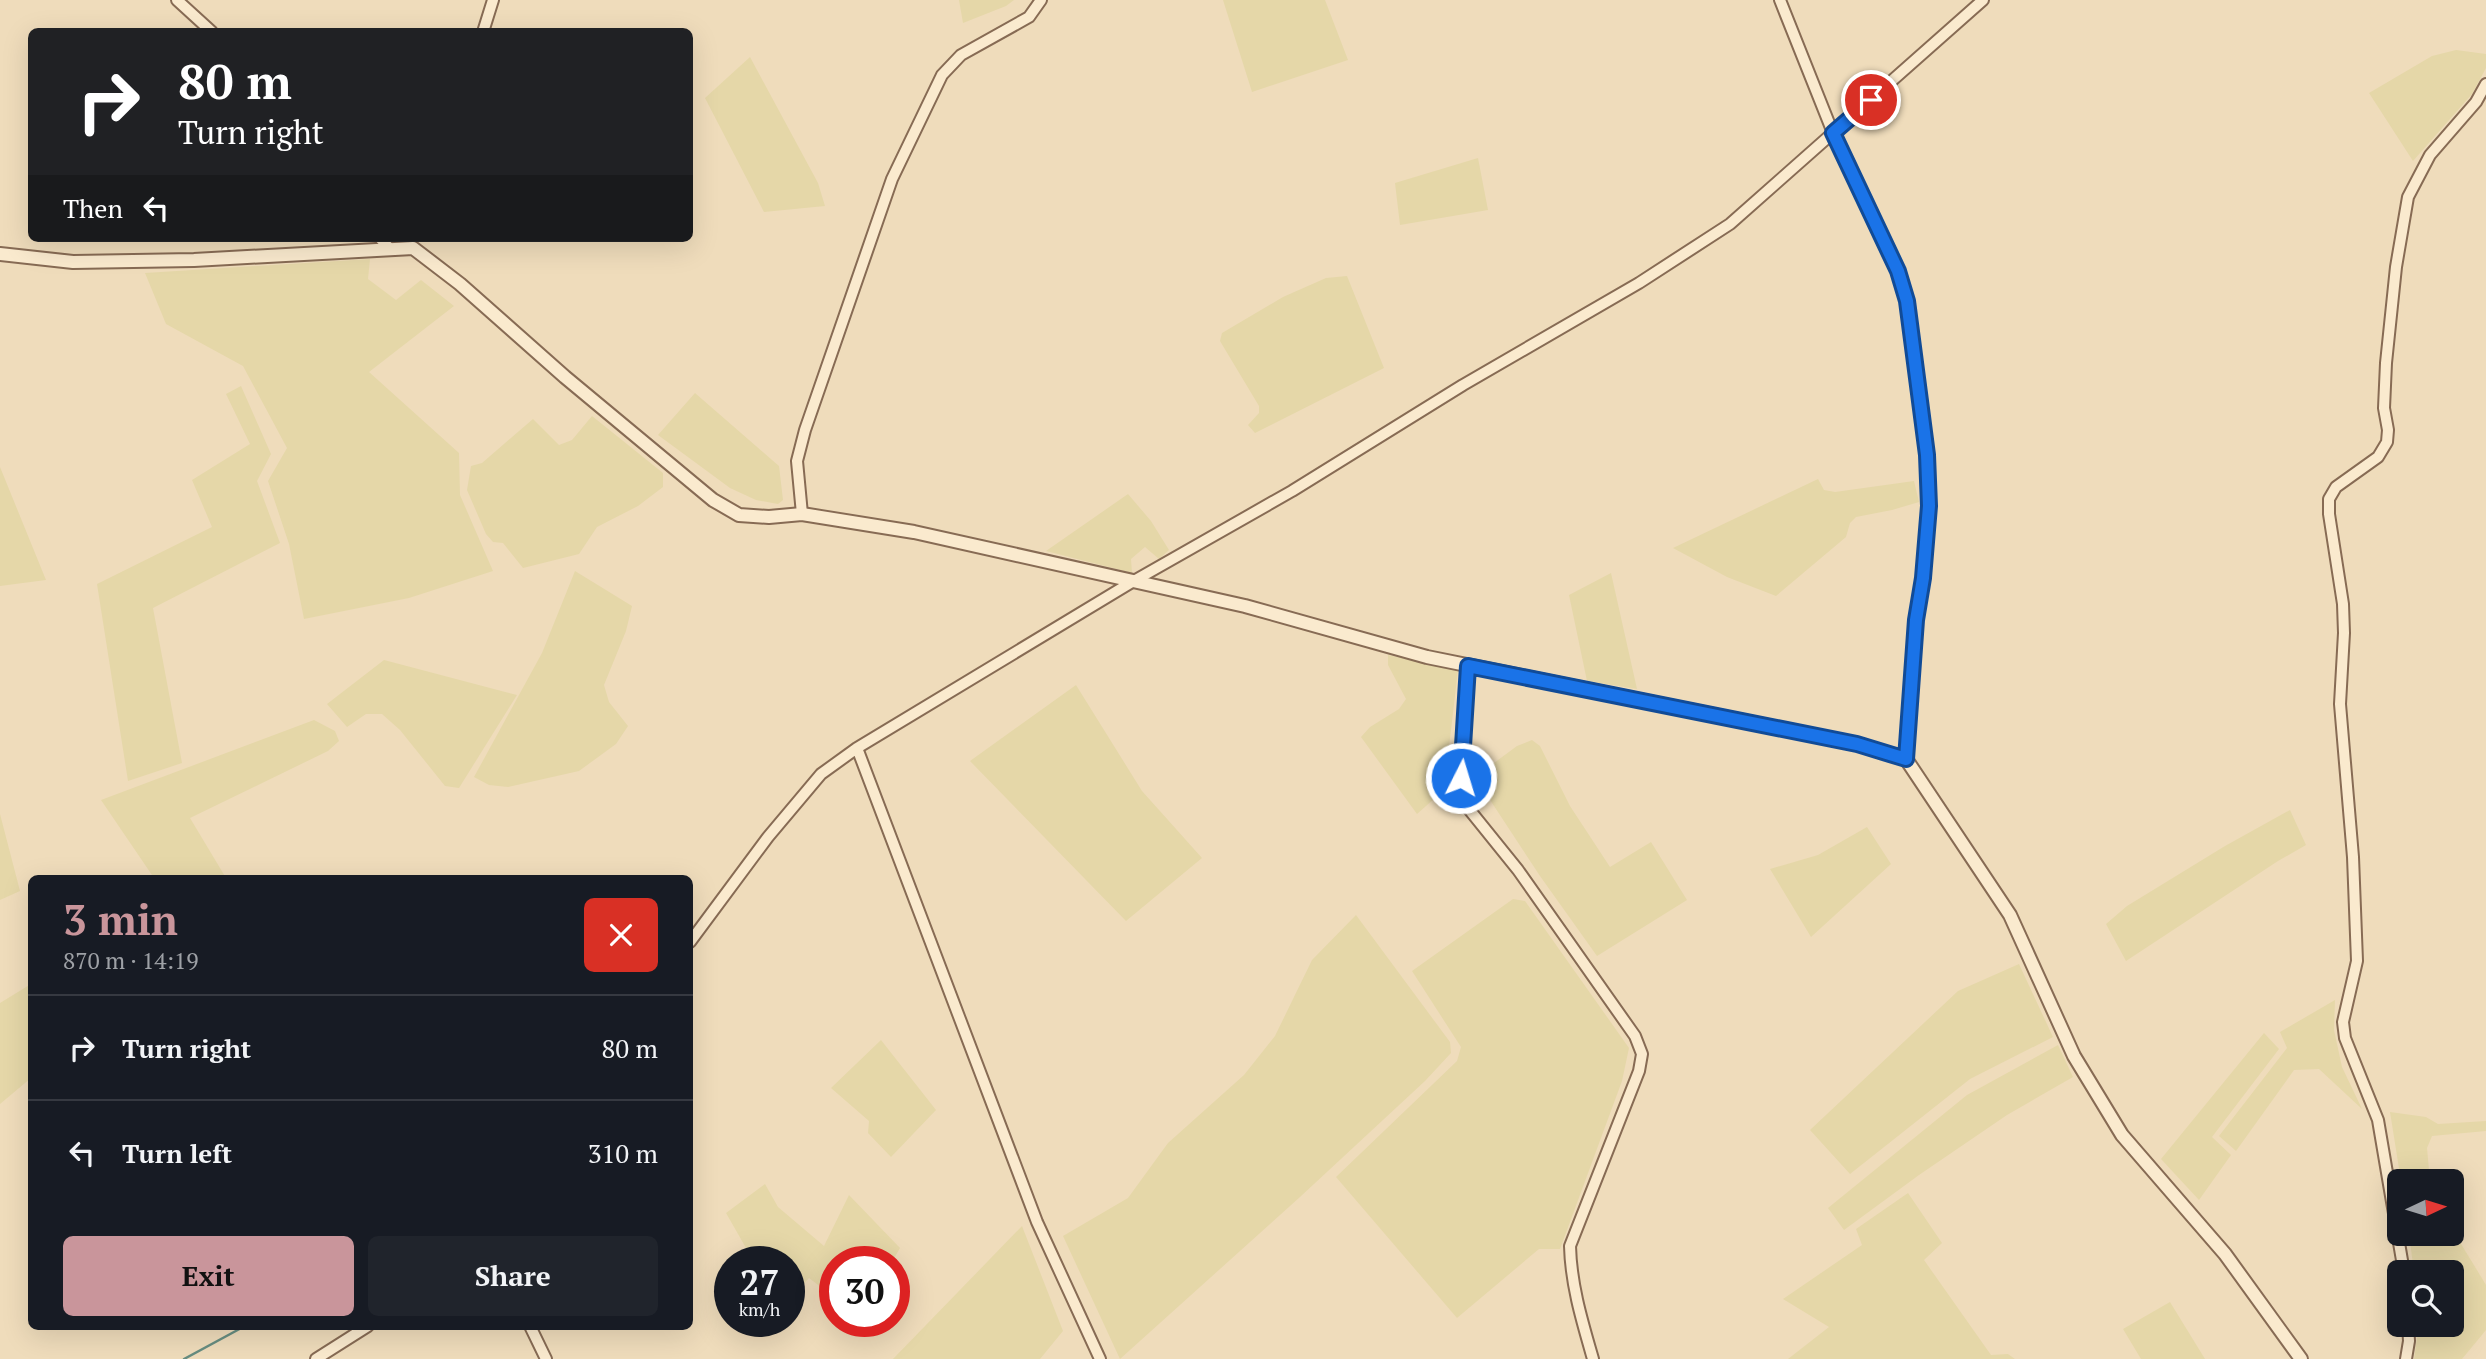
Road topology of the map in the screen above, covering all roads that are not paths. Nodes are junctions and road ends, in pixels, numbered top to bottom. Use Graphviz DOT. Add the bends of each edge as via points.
graph roads {
  1 [pos="177,0"];
  2 [pos="493,0"];
  3 [pos="1041,0"];
  4 [pos="1780,0"];
  5 [pos="1983,0"];
  6 [pos="208,28"];
  7 [pos="484,28"];
  8 [pos="2486,84"];
  9 [pos="1833,133"];
  10 [pos="384,242"];
  11 [pos="414,243"];
  12 [pos="391,250"];
  13 [pos="0,254"];
  14 [pos="802,514"];
  15 [pos="1132,583"];
  16 [pos="1468,666"];
  17 [pos="857,748"];
  18 [pos="1906,759"];
  19 [pos="693,938"];
  20 [pos="2402,1260"];
  21 [pos="362,1330"];
  22 [pos="532,1330"];
  23 [pos="2409,1337"];
  24 [pos="316,1359"];
  25 [pos="546,1359"];
  26 [pos="1100,1359"];
  27 [pos="1593,1359"];
  28 [pos="2301,1359"];
  29 [pos="2406,1359"];
  1 -- 6 [label="street"];
  2 -- 7 [label="street"];
  3 -- 14 [label="street" via="1029,17 961,55 942,75 892,180 805,430 797,461"];
  4 -- 9 [label="street"];
  5 -- 9 [label="street"];
  8 -- 20 [label="street" via="2430,155 2408,197 2386,363 2387,442 2378,457 2336,486 2329,499 2343,604 2340,704 2357,961 2343,1022 2378,1120"];
  9 -- 15 [label="street" via="1730,224 1639,283"];
  9 -- 18 [label="street" via="1898,271 1907,301 1927,455 1929,506"];
  10 -- 12 [label="street"];
  11 -- 12 [label="street"];
  11 -- 14 [label="street" via="713,500 739,515"];
  12 -- 13 [label="street" via="74,262"];
  14 -- 15 [label="street" via="914,532"];
  15 -- 16 [label="street" via="1245,606"];
  15 -- 17 [label="street"];
  16 -- 18 [label="street" via="1857,744"];
  16 -- 27 [label="street" via="1461,778 1468,808 1518,870 1635,1036 1642,1054 1570,1246 1571,1271"];
  17 -- 19 [label="street" via="821,774"];
  17 -- 26 [label="street" via="1037,1222"];
  18 -- 28 [label="street" via="2010,915 2074,1056 2122,1135 2225,1254"];
  21 -- 24 [label="street"];
  22 -- 25 [label="street"];
  23 -- 29 [label="street"];
}
